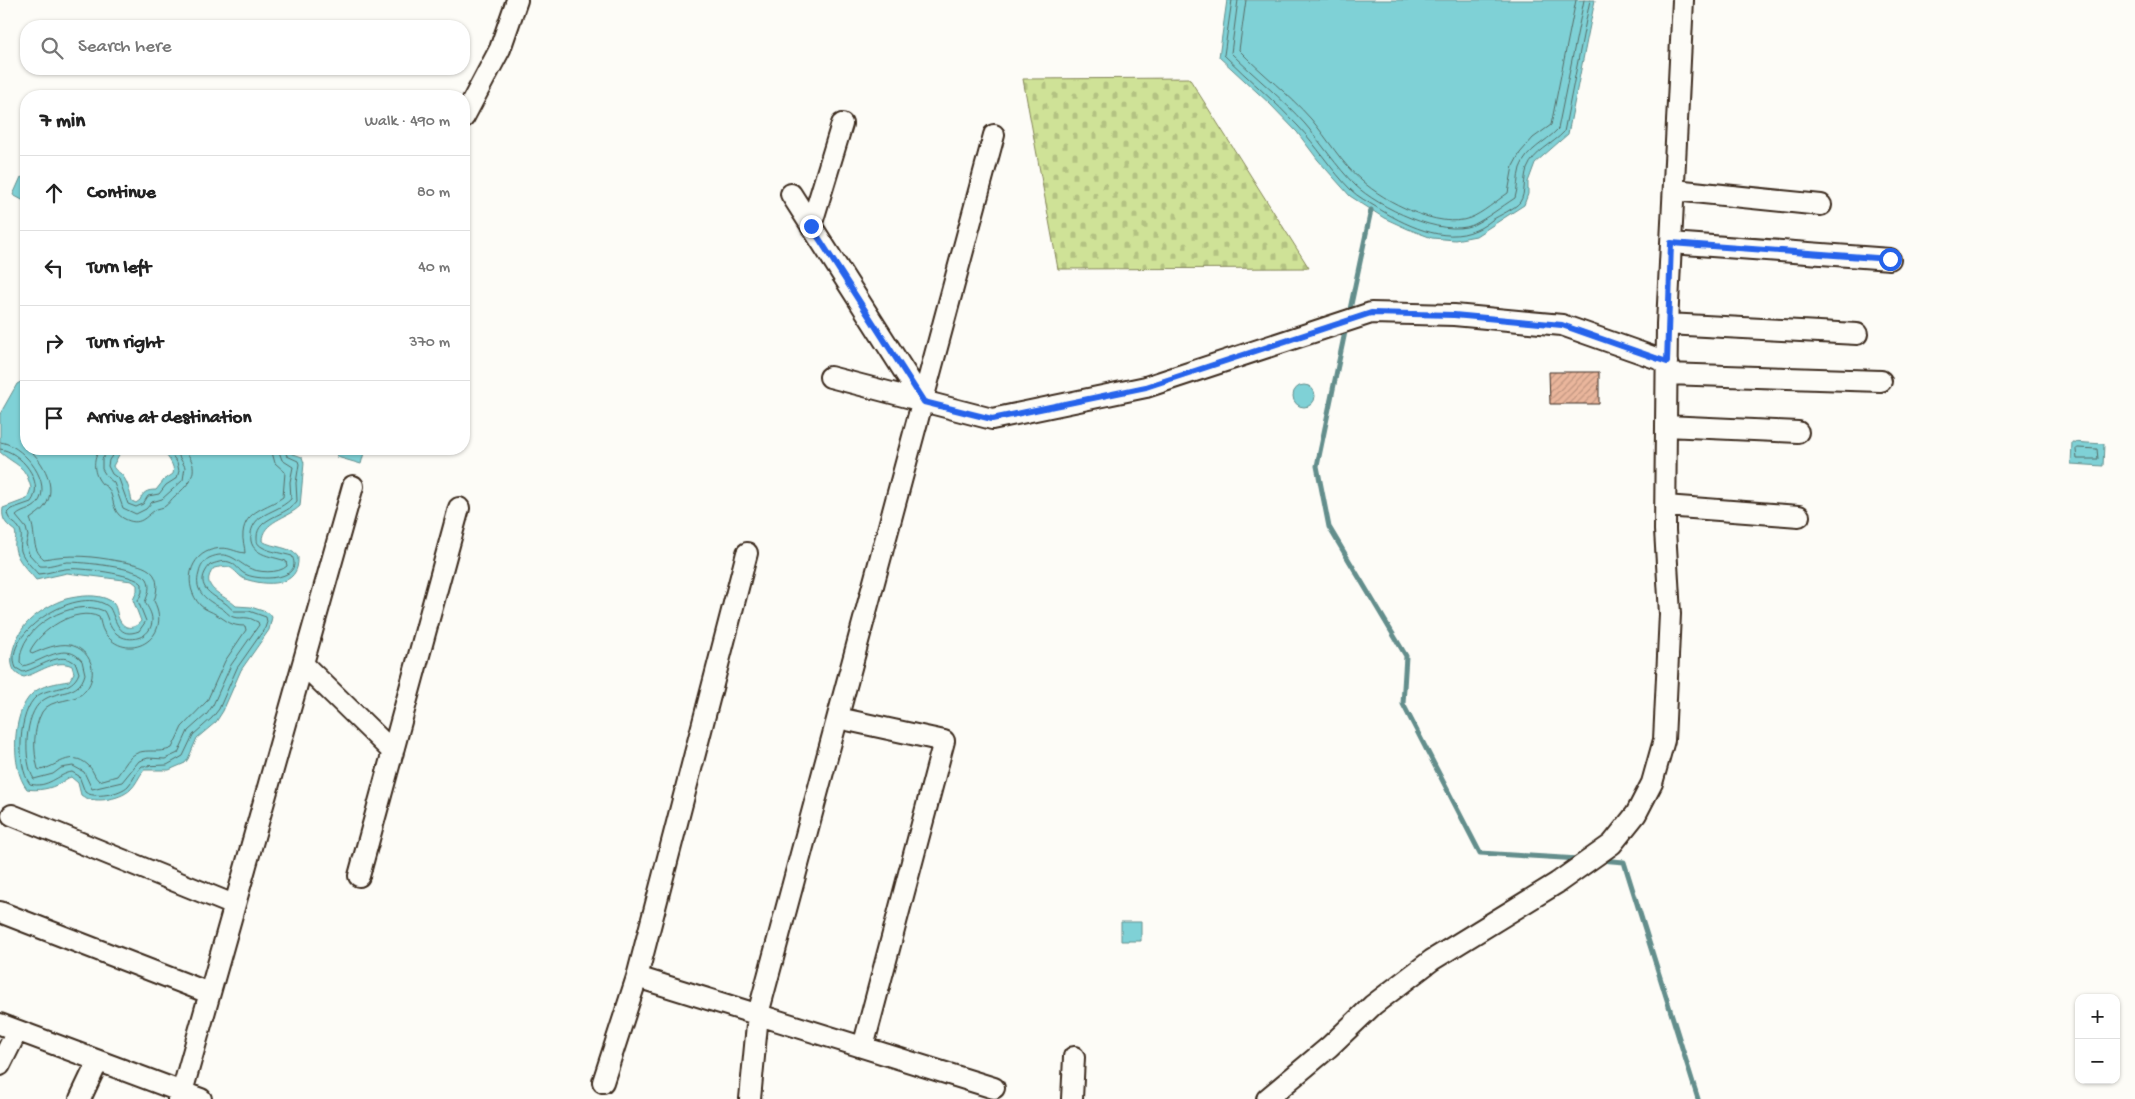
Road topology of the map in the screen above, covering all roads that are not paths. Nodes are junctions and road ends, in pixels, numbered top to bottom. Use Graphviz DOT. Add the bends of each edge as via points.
graph roads {
  1 [pos="516,0"];
  2 [pos="1683,0"];
  3 [pos="470,106"];
  4 [pos="842,124"];
  5 [pos="994,135"];
  6 [pos="1674,190"];
  7 [pos="791,194"];
  8 [pos="1821,206"];
  9 [pos="811,226"];
  10 [pos="1671,243"];
  11 [pos="1890,259"];
  12 [pos="1667,324"];
  13 [pos="1857,334"];
  14 [pos="1667,368"];
  15 [pos="830,377"];
  16 [pos="1882,381"];
  17 [pos="924,402"];
  18 [pos="1666,426"];
  19 [pos="1798,432"];
  20 [pos="353,486"];
  21 [pos="1665,506"];
  22 [pos="459,508"];
  23 [pos="1798,516"];
  24 [pos="747,553"];
  25 [pos="302,664"];
  26 [pos="838,718"];
  27 [pos="393,752"];
  28 [pos="12,815"];
  29 [pos="359,876"];
  30 [pos="234,905"];
  31 [pos="0,912"];
  32 [pos="637,977"];
  33 [pos="210,993"];
  34 [pos="758,1014"];
  35 [pos="9,1027"];
  36 [pos="864,1047"];
  37 [pos="1074,1058"];
  38 [pos="98,1061"];
  39 [pos="0,1064"];
  40 [pos="603,1082"];
  41 [pos="994,1088"];
  42 [pos="180,1095"];
  43 [pos="80,1099"];
  44 [pos="201,1099"];
  45 [pos="750,1099"];
  46 [pos="1072,1099"];
  47 [pos="1267,1099"];
  1 -- 3 [label="street" via="500,49"];
  2 -- 6 [label="street"];
  4 -- 9 [label="street"];
  5 -- 17 [label="street"];
  6 -- 8 [label="street"];
  6 -- 10 [label="street"];
  7 -- 9 [label="street"];
  9 -- 17 [label="street"];
  10 -- 11 [label="street"];
  10 -- 12 [label="street"];
  12 -- 13 [label="street"];
  12 -- 14 [label="street"];
  14 -- 16 [label="street"];
  14 -- 17 [label="street" via="1562,325 1454,315 1371,313 1146,387 992,419"];
  14 -- 18 [label="street"];
  15 -- 17 [label="street"];
  17 -- 26 [label="street"];
  18 -- 19 [label="street"];
  18 -- 21 [label="street"];
  20 -- 25 [label="street"];
  21 -- 23 [label="street"];
  21 -- 47 [label="street" via="1670,614 1664,740 1652,783 1636,814 1612,844 1557,883 1432,960 1373,1005"];
  22 -- 27 [label="street"];
  24 -- 32 [label="street"];
  25 -- 27 [label="street"];
  25 -- 30 [label="street"];
  26 -- 34 [label="street"];
  26 -- 36 [label="street" via="944,741"];
  27 -- 29 [label="street"];
  28 -- 30 [label="street"];
  30 -- 33 [label="street"];
  31 -- 33 [label="street"];
  32 -- 34 [label="street"];
  32 -- 40 [label="street"];
  33 -- 42 [label="street"];
  34 -- 36 [label="street"];
  34 -- 45 [label="street"];
  35 -- 38 [label="street"];
  35 -- 39 [label="street"];
  36 -- 41 [label="street"];
  37 -- 46 [label="street"];
  38 -- 42 [label="street"];
  38 -- 43 [label="street"];
  42 -- 44 [label="street"];
}
